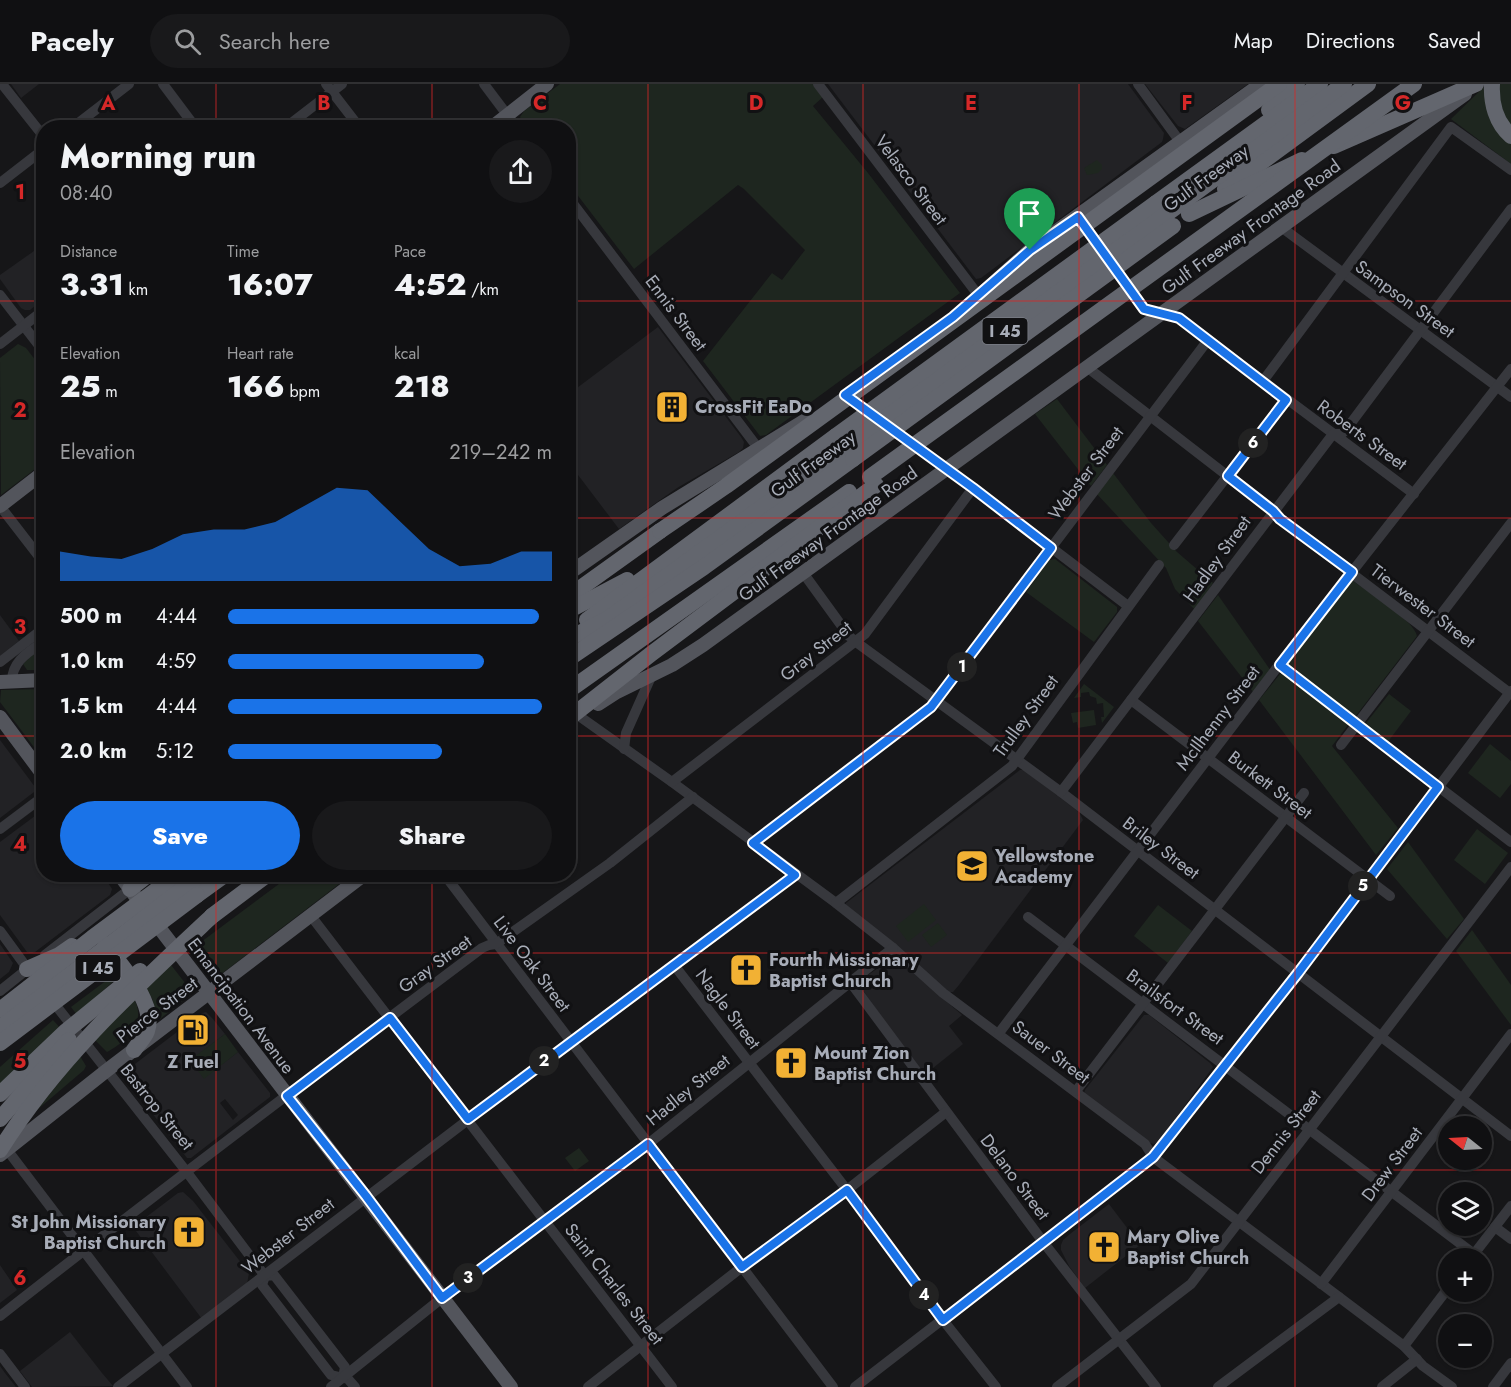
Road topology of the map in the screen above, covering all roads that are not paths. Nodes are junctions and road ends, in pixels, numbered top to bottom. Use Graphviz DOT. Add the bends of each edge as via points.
graph roads {
  1 [pos="2,84"];
  2 [pos="129,84"];
  3 [pos="163,84"];
  4 [pos="342,84"];
  5 [pos="484,84"];
  6 [pos="548,84"];
  7 [pos="818,84"];
  8 [pos="1138,84"];
  9 [pos="1262,84"];
  10 [pos="1279,84"];
  11 [pos="1297,84"];
  12 [pos="1320,84"];
  13 [pos="1344,84"];
  14 [pos="1368,84"];
  15 [pos="1414,84"];
  16 [pos="1477,84"];
  17 [pos="1492,84"];
  18 [pos="329,88"];
  19 [pos="508,115"];
  20 [pos="82,120"];
  21 [pos="190,120"];
  22 [pos="294,120"];
  23 [pos="354,120"];
  24 [pos="501,120"];
  25 [pos="511,120"];
  26 [pos="36,127"];
  27 [pos="1511,136"];
  28 [pos="1181,143"];
  29 [pos="36,155"];
  30 [pos="1208,165"];
  31 [pos="1511,170"];
  32 [pos="0,183"];
  33 [pos="576,209"];
  34 [pos="1511,209"];
  35 [pos="1189,214"];
  36 [pos="1165,215"];
  37 [pos="1078,217"];
  38 [pos="1281,227"];
  39 [pos="1343,274"];
  40 [pos="0,295"];
  41 [pos="979,296"];
  42 [pos="1163,314"];
  43 [pos="36,316"];
  44 [pos="23,326"];
  45 [pos="1421,331"];
  46 [pos="1208,340"];
  47 [pos="36,342"];
  48 [pos="0,344"];
  49 [pos="1088,368"];
  50 [pos="1511,369"];
  51 [pos="1263,381"];
  52 [pos="1497,386"];
  53 [pos="845,395"];
  54 [pos="1511,397"];
  55 [pos="1286,400"];
  56 [pos="1149,417"];
  57 [pos="1333,434"];
  58 [pos="758,448"];
  59 [pos="844,448"];
  60 [pos="948,470"];
  61 [pos="1228,476"];
  62 [pos="36,478"];
  63 [pos="873,481"];
  64 [pos="973,488"];
  65 [pos="1414,494"];
  66 [pos="0,506"];
  67 [pos="1273,511"];
  68 [pos="1511,523"];
  69 [pos="1174,545"];
  70 [pos="1051,548"];
  71 [pos="36,553"];
  72 [pos="668,559"];
  73 [pos="1159,565"];
  74 [pos="576,568"];
  75 [pos="1352,572"];
  76 [pos="804,574"];
  77 [pos="576,591"];
  78 [pos="1128,606"];
  79 [pos="576,607"];
  80 [pos="576,627"];
  81 [pos="1428,631"];
  82 [pos="36,634"];
  83 [pos="576,635"];
  84 [pos="856,642"];
  85 [pos="36,647"];
  86 [pos="576,654"];
  87 [pos="0,662"];
  88 [pos="1280,665"];
  89 [pos="651,677"];
  90 [pos="36,680"];
  91 [pos="6,681"];
  92 [pos="576,685"];
  93 [pos="1511,693"];
  94 [pos="1131,700"];
  95 [pos="936,701"];
  96 [pos="576,716"];
  97 [pos="0,717"];
  98 [pos="576,717"];
  99 [pos="576,721"];
  100 [pos="1356,725"];
  101 [pos="1341,745"];
  102 [pos="624,749"];
  103 [pos="1015,759"];
  104 [pos="1209,759"];
  105 [pos="36,765"];
  106 [pos="672,782"];
  107 [pos="1438,787"];
  108 [pos="1061,792"];
  109 [pos="1304,793"];
  110 [pos="693,797"];
  111 [pos="36,802"];
  112 [pos="1286,817"];
  113 [pos="0,829"];
  114 [pos="1511,842"];
  115 [pos="753,843"];
  116 [pos="1137,851"];
  117 [pos="1511,867"];
  118 [pos="795,875"];
  119 [pos="1368,880"];
  120 [pos="125,882"];
  121 [pos="143,882"];
  122 [pos="154,882"];
  123 [pos="167,882"];
  124 [pos="192,882"];
  125 [pos="215,882"];
  126 [pos="257,882"];
  127 [pos="354,882"];
  128 [pos="450,882"];
  129 [pos="133,894"];
  130 [pos="1390,896"];
  131 [pos="836,903"];
  132 [pos="1215,910"];
  133 [pos="311,915"];
  134 [pos="212,916"];
  135 [pos="1028,917"];
  136 [pos="103,923"];
  137 [pos="0,931"];
  138 [pos="496,944"];
  139 [pos="1066,947"];
  140 [pos="893,948"];
  141 [pos="674,964"];
  142 [pos="143,968"];
  143 [pos="27,969"];
  144 [pos="1298,973"];
  145 [pos="851,983"];
  146 [pos="0,991"];
  147 [pos="209,994"];
  148 [pos="1143,1005"];
  149 [pos="0,1010"];
  150 [pos="390,1018"];
  151 [pos="0,1028"];
  152 [pos="999,1033"];
  153 [pos="1511,1034"];
  154 [pos="1381,1036"];
  155 [pos="570,1042"];
  156 [pos="0,1043"];
  157 [pos="134,1050"];
  158 [pos="748,1063"];
  159 [pos="1226,1065"];
  160 [pos="106,1071"];
  161 [pos="1076,1091"];
  162 [pos="0,1094"];
  163 [pos="287,1096"];
  164 [pos="1462,1098"];
  165 [pos="946,1112"];
  166 [pos="0,1119"];
  167 [pos="468,1119"];
  168 [pos="1310,1130"];
  169 [pos="1511,1136"];
  170 [pos="648,1144"];
  171 [pos="2,1149"];
  172 [pos="1153,1157"];
  173 [pos="186,1171"];
  174 [pos="847,1190"];
  175 [pos="1391,1192"];
  176 [pos="366,1196"];
  177 [pos="1511,1206"];
  178 [pos="544,1221"];
  179 [pos="1238,1222"];
  180 [pos="1495,1227"];
  181 [pos="1511,1239"];
  182 [pos="1044,1243"];
  183 [pos="1463,1248"];
  184 [pos="1479,1248"];
  185 [pos="84,1250"];
  186 [pos="742,1267"];
  187 [pos="265,1276"];
  188 [pos="1320,1284"];
  189 [pos="442,1298"];
  190 [pos="1339,1298"];
  191 [pos="1438,1301"];
  192 [pos="0,1316"];
  193 [pos="943,1320"];
  194 [pos="1120,1340"];
  195 [pos="641,1346"];
  196 [pos="1404,1346"];
  197 [pos="162,1353"];
  198 [pos="0,1354"];
  199 [pos="1417,1359"];
  200 [pos="1511,1363"];
  201 [pos="343,1378"];
  202 [pos="25,1387"];
  203 [pos="118,1387"];
  204 [pos="187,1387"];
  205 [pos="331,1387"];
  206 [pos="355,1387"];
  207 [pos="511,1387"];
  208 [pos="588,1387"];
  209 [pos="672,1387"];
  210 [pos="833,1387"];
  211 [pos="855,1387"];
  212 [pos="996,1387"];
  213 [pos="1057,1387"];
  214 [pos="1156,1387"];
  215 [pos="1218,1387"];
  216 [pos="1382,1387"];
  217 [pos="1452,1387"];
  218 [pos="1493,1387"];
  1 -- 26 [label="street"];
  2 -- 20 [label="street"];
  3 -- 21 [label="street"];
  4 -- 18 [label="street"];
  5 -- 19 [label="street"];
  6 -- 19 [label="main road"];
  7 -- 41 [label="street, Velasco Street"];
  8 -- 28 [label="street"];
  9 -- 28 [label="main road"];
  10 -- 77 [label="highway, bridge"];
  11 -- 30 [label="highway"];
  12 -- 30 [label="highway, Gulf Freeway / I 45"];
  13 -- 36 [label="highway, Gulf Freeway / I 45"];
  14 -- 35 [label="highway, Gulf Freeway / I 45"];
  15 -- 63 [label="highway, bridge" via="1083,323"];
  16 -- 35 [label="highway"];
  16 -- 38 [label="main road, Gulf Freeway Frontage Road"];
  17 -- 27 [label="highway" via="1498,119"];
  18 -- 22 [label="street"];
  18 -- 23 [label="street"];
  19 -- 24 [label="main road"];
  19 -- 25 [label="street"];
  28 -- 37 [label="main road"];
  29 -- 32 [label="street"];
  30 -- 36 [label="highway, Gulf Freeway / I 45"];
  31 -- 39 [label="street" via="1451,127"];
  33 -- 58 [label="street, Ennis Street"];
  34 -- 45 [label="street, Hadley Street"];
  35 -- 36 [label="highway, Gulf Freeway / I 45"];
  36 -- 59 [label="highway, Gulf Freeway / I 45, bridge"];
  36 -- 59 [label="highway, Gulf Freeway / I 45, bridge"];
  37 -- 41 [label="main road" via="1030,250"];
  37 -- 42 [label="street, Roberts Street" via="1144,309"];
  38 -- 39 [label="street, Sampson Street"];
  38 -- 42 [label="main road, Gulf Freeway Frontage Road"];
  39 -- 45 [label="street, Sampson Street"];
  39 -- 51 [label="street"];
  40 -- 44 [label="street"];
  41 -- 53 [label="main road"];
  42 -- 46 [label="street, Roberts Street" via="1179,318"];
  42 -- 49 [label="main road, Gulf Freeway Frontage Road"];
  43 -- 44 [label="street"];
  44 -- 47 [label="street"];
  44 -- 48 [label="street"];
  45 -- 52 [label="street, Sampson Street"];
  45 -- 57 [label="street, Hadley Street" via="1346,431"];
  46 -- 51 [label="street, Roberts Street"];
  46 -- 56 [label="street, Webster Street"];
  49 -- 56 [label="street, Tierwester Street"];
  49 -- 60 [label="main road, Gulf Freeway Frontage Road"];
  50 -- 52 [label="street, McIlhenny Street"];
  51 -- 55 [label="street, Roberts Street"];
  52 -- 54 [label="street, Sampson Street"];
  52 -- 65 [label="street, McIlhenny Street"];
  53 -- 58 [label="main road"];
  53 -- 60 [label="street"];
  55 -- 57 [label="street, Roberts Street"];
  55 -- 61 [label="street"];
  56 -- 61 [label="street, Tierwester Street"];
  56 -- 70 [label="street, Webster Street"];
  57 -- 65 [label="street, Roberts Street"];
  57 -- 67 [label="street, Hadley Street"];
  58 -- 74 [label="main road"];
  59 -- 72 [label="highway, Gulf Freeway / I 45"];
  59 -- 83 [label="highway, Gulf Freeway / I 45" via="609,618"];
  59 -- 86 [label="highway, Gulf Freeway / I 45" via="704,567"];
  60 -- 64 [label="street"];
  60 -- 76 [label="main road, Gulf Freeway Frontage Road"];
  61 -- 67 [label="street, Tierwester Street"];
  61 -- 69 [label="street"];
  62 -- 66 [label="main road"];
  63 -- 92 [label="highway"];
  63 -- 96 [label="highway"];
  64 -- 70 [label="street"];
  64 -- 84 [label="street, Gray Street"];
  65 -- 75 [label="street, McIlhenny Street"];
  66 -- 71 [label="street"];
  67 -- 75 [label="street, Tierwester Street"];
  67 -- 94 [label="street, Hadley Street"];
  68 -- 81 [label="street"];
  70 -- 78 [label="street"];
  70 -- 95 [label="street, Webster Street"];
  72 -- 79 [label="highway"];
  72 -- 80 [label="highway, Gulf Freeway / I 45"];
  73 -- 78 [label="street, Trulley Street"];
  75 -- 81 [label="street, Tierwester Street"];
  75 -- 88 [label="street, McIlhenny Street"];
  76 -- 84 [label="street, Briley Street"];
  76 -- 89 [label="main road, Gulf Freeway Frontage Road"];
  78 -- 103 [label="street, Trulley Street"];
  81 -- 93 [label="street, Tierwester Street"];
  81 -- 100 [label="street"];
  82 -- 87 [label="street"];
  84 -- 95 [label="street, Briley Street"];
  84 -- 106 [label="street, Gray Street"];
  85 -- 91 [label="street" via="18,660"];
  88 -- 100 [label="street"];
  88 -- 104 [label="street, McIlhenny Street"];
  89 -- 98 [label="main road, Gulf Freeway Frontage Road"];
  89 -- 102 [label="street" via="626,733"];
  90 -- 91 [label="main road"];
  93 -- 107 [label="street"];
  94 -- 104 [label="street, Burkett Street"];
  94 -- 108 [label="street, Hadley Street"];
  95 -- 103 [label="street, Briley Street"];
  95 -- 115 [label="street, Webster Street"];
  97 -- 105 [label="main road"];
  99 -- 102 [label="street, Sauer Street"];
  100 -- 101 [label="street"];
  100 -- 107 [label="street"];
  102 -- 106 [label="street, Sauer Street"];
  103 -- 108 [label="street, Briley Street"];
  103 -- 131 [label="street, Trulley Street" via="1006,771"];
  104 -- 112 [label="street, Burkett Street"];
  104 -- 116 [label="street, McIlhenny Street"];
  106 -- 110 [label="street, Sauer Street"];
  107 -- 114 [label="street"];
  107 -- 119 [label="street"];
  108 -- 116 [label="street, Briley Street"];
  109 -- 112 [label="street"];
  110 -- 115 [label="street, Sauer Street"];
  110 -- 138 [label="street, Gray Street" via="610,863"];
  111 -- 113 [label="street"];
  112 -- 119 [label="street, Burkett Street"];
  112 -- 132 [label="street"];
  115 -- 118 [label="street, Sauer Street"];
  116 -- 132 [label="street, Briley Street"];
  116 -- 139 [label="street, McIlhenny Street"];
  117 -- 154 [label="street, Dennis Street"];
  118 -- 131 [label="street, Sauer Street"];
  118 -- 141 [label="street, Webster Street"];
  119 -- 130 [label="street, Burkett Street"];
  119 -- 144 [label="street"];
  120 -- 129 [label="main road, Emancipation Avenue"];
  121 -- 129 [label="highway"];
  122 -- 129 [label="highway"];
  123 -- 149 [label="highway, bridge"];
  124 -- 151 [label="highway, bridge"];
  125 -- 156 [label="highway, I 45, bridge"];
  126 -- 134 [label="highway, I 45"];
  127 -- 133 [label="main road, Pierce Street"];
  128 -- 138 [label="street, Live Oak Street"];
  129 -- 136 [label="highway"];
  129 -- 143 [label="street"];
  129 -- 147 [label="main road, Emancipation Avenue"];
  131 -- 140 [label="street, Sauer Street"];
  132 -- 144 [label="street, Briley Street"];
  132 -- 148 [label="street"];
  133 -- 147 [label="main road, Pierce Street"];
  133 -- 150 [label="street, Saint Charles Street"];
  134 -- 142 [label="highway, I 45, bridge"];
  134 -- 171 [label="highway, bridge" via="67,1058"];
  135 -- 139 [label="street, Brailsfort Street"];
  136 -- 143 [label="highway" via="60,955"];
  136 -- 157 [label="highway" via="100,936 148,1010 147,1032"];
  137 -- 143 [label="street, Bastrop Street"];
  138 -- 150 [label="street, Gray Street" via="483,948"];
  138 -- 155 [label="street, Live Oak Street"];
  139 -- 148 [label="street, Brailsfort Street"];
  139 -- 152 [label="street, McIlhenny Street"];
  140 -- 145 [label="street, Hadley Street"];
  140 -- 152 [label="street, Sauer Street" via="943,993"];
  141 -- 155 [label="street, Webster Street"];
  141 -- 158 [label="street, Nagle Street"];
  142 -- 162 [label="highway, bridge" via="65,1032"];
  142 -- 166 [label="highway, I 45, bridge" via="61,1048"];
  143 -- 146 [label="street"];
  143 -- 160 [label="street, Bastrop Street"];
  144 -- 154 [label="street, Briley Street"];
  144 -- 159 [label="street"];
  145 -- 158 [label="street, Hadley Street"];
  145 -- 165 [label="street, Delano Street"];
  147 -- 157 [label="main road, Pierce Street"];
  147 -- 163 [label="main road, Emancipation Avenue"];
  148 -- 159 [label="street, Brailsfort Street"];
  148 -- 161 [label="street"];
  150 -- 163 [label="street, Gray Street"];
  150 -- 167 [label="street, Saint Charles Street"];
  152 -- 161 [label="street, Sauer Street"];
  153 -- 164 [label="street, Drew Street"];
  154 -- 164 [label="street, Briley Street"];
  154 -- 168 [label="street, Dennis Street"];
  155 -- 167 [label="street, Webster Street"];
  155 -- 170 [label="street, Live Oak Street"];
  157 -- 160 [label="main road, Pierce Street"];
  158 -- 170 [label="street, Hadley Street"];
  158 -- 174 [label="street, Nagle Street"];
  159 -- 168 [label="street, Brailsfort Street"];
  159 -- 172 [label="street"];
  160 -- 171 [label="main road, Pierce Street"];
  160 -- 173 [label="street, Bastrop Street"];
  161 -- 172 [label="street, Sauer Street" via="1145,1144"];
  163 -- 173 [label="street, Gray Street"];
  163 -- 176 [label="main road, Emancipation Avenue"];
  164 -- 169 [label="street, Briley Street"];
  164 -- 175 [label="street, Drew Street"];
  165 -- 174 [label="street"];
  165 -- 182 [label="street, Delano Street"];
  167 -- 176 [label="street, Webster Street"];
  167 -- 178 [label="street, Saint Charles Street"];
  168 -- 175 [label="street, Brailsfort Street"];
  168 -- 179 [label="street, Dennis Street"];
  170 -- 178 [label="street, Hadley Street"];
  170 -- 186 [label="street, Live Oak Street"];
  171 -- 185 [label="street"];
  172 -- 179 [label="street, Sauer Street"];
  172 -- 182 [label="street"];
  173 -- 185 [label="street, Gray Street"];
  173 -- 187 [label="street, Bastrop Street"];
  174 -- 186 [label="street"];
  174 -- 193 [label="street, Nagle Street"];
  175 -- 183 [label="street, Brailsfort Street"];
  175 -- 188 [label="street, Drew Street"];
  176 -- 187 [label="street, Webster Street"];
  176 -- 189 [label="main road, Emancipation Avenue"];
  177 -- 180 [label="street"];
  178 -- 189 [label="street, Hadley Street"];
  178 -- 195 [label="street, Saint Charles Street"];
  179 -- 188 [label="street, Sauer Street"];
  179 -- 194 [label="street, Dennis Street" via="1191,1284"];
  180 -- 181 [label="street"];
  180 -- 184 [label="street"];
  182 -- 193 [label="street"];
  182 -- 194 [label="street, Delano Street"];
  185 -- 192 [label="street, Gray Street"];
  185 -- 197 [label="street"];
  186 -- 195 [label="street"];
  186 -- 210 [label="street, Live Oak Street"];
  187 -- 197 [label="street, Webster Street"];
  187 -- 201 [label="street, Bastrop Street" via="262,1285 331,1375"];
  188 -- 190 [label="street, Sauer Street"];
  189 -- 201 [label="street, Hadley Street"];
  189 -- 207 [label="main road, Emancipation Avenue"];
  190 -- 196 [label="street, Sauer Street"];
  190 -- 215 [label="street"];
  191 -- 196 [label="street"];
  193 -- 211 [label="street"];
  193 -- 212 [label="street, Nagle Street"];
  194 -- 213 [label="street, Dennis Street"];
  194 -- 214 [label="street, Delano Street"];
  195 -- 208 [label="street"];
  195 -- 209 [label="street, Saint Charles Street"];
  196 -- 199 [label="street, Sauer Street"];
  197 -- 203 [label="street, Webster Street"];
  197 -- 204 [label="street"];
  198 -- 202 [label="street"];
  199 -- 216 [label="street"];
  199 -- 217 [label="street, Sauer Street"];
  200 -- 218 [label="street"];
  201 -- 205 [label="street, Hadley Street"];
  201 -- 206 [label="street, Bastrop Street"];
}
